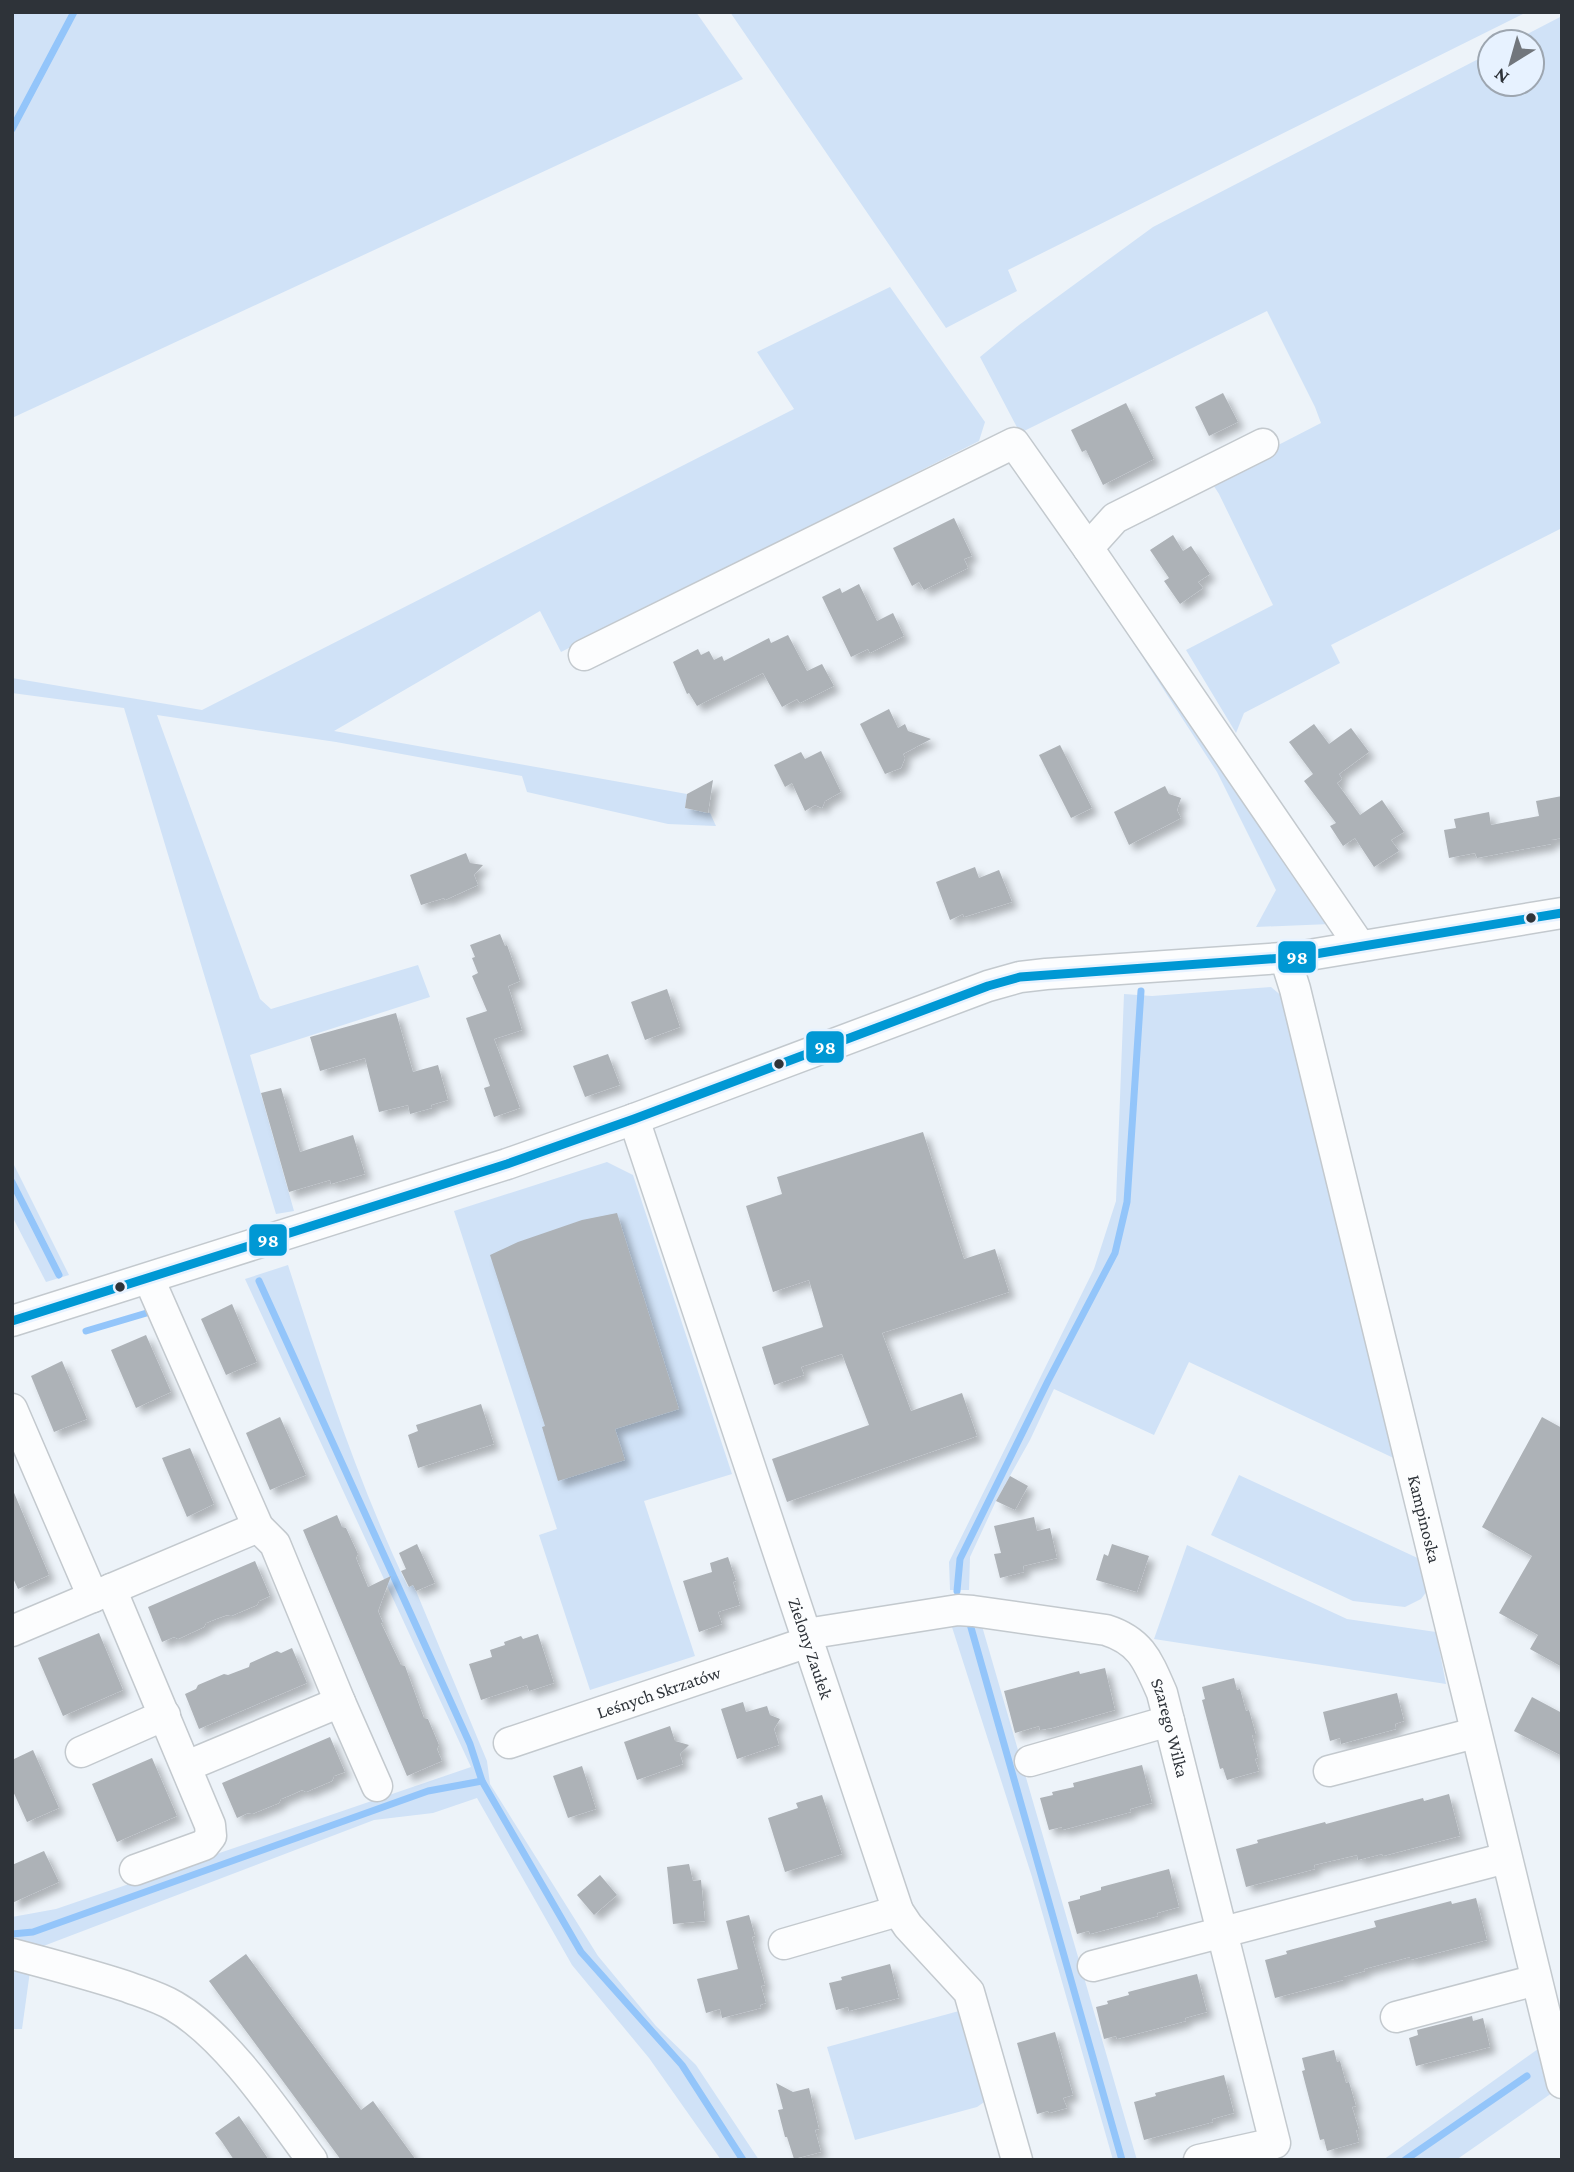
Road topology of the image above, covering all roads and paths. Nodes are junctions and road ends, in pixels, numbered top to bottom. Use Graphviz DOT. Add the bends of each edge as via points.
graph roads {
  1 [pos="1262,444"];
  2 [pos="1088,548"];
  3 [pos="584,655"];
  4 [pos="1562,913"];
  5 [pos="1360,946"];
  6 [pos="1285,957"];
  7 [pos="634,1119"];
  8 [pos="149,1279"];
  9 [pos="12,1321"];
  10 [pos="12,1409"];
  11 [pos="258,1527"];
  12 [pos="102,1593"];
  13 [pos="12,1631"];
  14 [pos="807,1638"];
  15 [pos="340,1702"];
  16 [pos="165,1715"];
  17 [pos="1169,1721"];
  18 [pos="1475,1733"];
  19 [pos="509,1743"];
  20 [pos="81,1752"];
  21 [pos="1030,1761"];
  22 [pos="187,1766"];
  23 [pos="1329,1772"];
  24 [pos="377,1786"];
  25 [pos="1506,1858"];
  26 [pos="135,1870"];
  27 [pos="898,1911"];
  28 [pos="1222,1931"];
  29 [pos="784,1944"];
  30 [pos="12,1954"];
  31 [pos="1093,1966"];
  32 [pos="1536,1980"];
  33 [pos="1396,2017"];
  34 [pos="1562,2083"];
  35 [pos="312,2160"];
  36 [pos="1017,2160"];
  37 [pos="1199,2160"];
  1 -- 2 [label="street" via="1115,519"];
  2 -- 3 [label="street" via="1014,443"];
  2 -- 5 [label="street"];
  4 -- 5 [label="street"];
  5 -- 6 [label="street"];
  6 -- 7 [label="street" via="1020,977"];
  6 -- 18 [label="street, Kampinoska"];
  7 -- 8 [label="street"];
  7 -- 14 [label="street, Zielony Zaułek"];
  8 -- 9 [label="street"];
  8 -- 11 [label="street"];
  10 -- 12 [label="street"];
  11 -- 12 [label="street"];
  11 -- 15 [label="street" via="275,1544"];
  12 -- 13 [label="street"];
  12 -- 16 [label="street"];
  14 -- 17 [label="street, Szarego Wilka" via="958,1610 1106,1630 1119,1634 1148,1659"];
  14 -- 19 [label="street, Leśnych Skrzatów"];
  14 -- 27 [label="street, Zielony Zaułek"];
  15 -- 22 [label="street"];
  15 -- 24 [label="street"];
  16 -- 20 [label="street"];
  16 -- 22 [label="street"];
  17 -- 21 [label="street"];
  17 -- 28 [label="street, Szarego Wilka"];
  18 -- 23 [label="street"];
  18 -- 25 [label="street, Kampinoska"];
  22 -- 26 [label="street" via="211,1836 204,1845"];
  25 -- 28 [label="street"];
  25 -- 32 [label="street, Kampinoska"];
  27 -- 29 [label="street"];
  27 -- 36 [label="street, Zielony Zaułek" via="969,1993"];
  28 -- 31 [label="street"];
  28 -- 37 [label="street, Szarego Wilka" via="1275,2143"];
  30 -- 35 [label="street" via="74,1969 174,2005 204,2026 227,2051"];
  32 -- 33 [label="street"];
  32 -- 34 [label="street, Kampinoska"];
}
